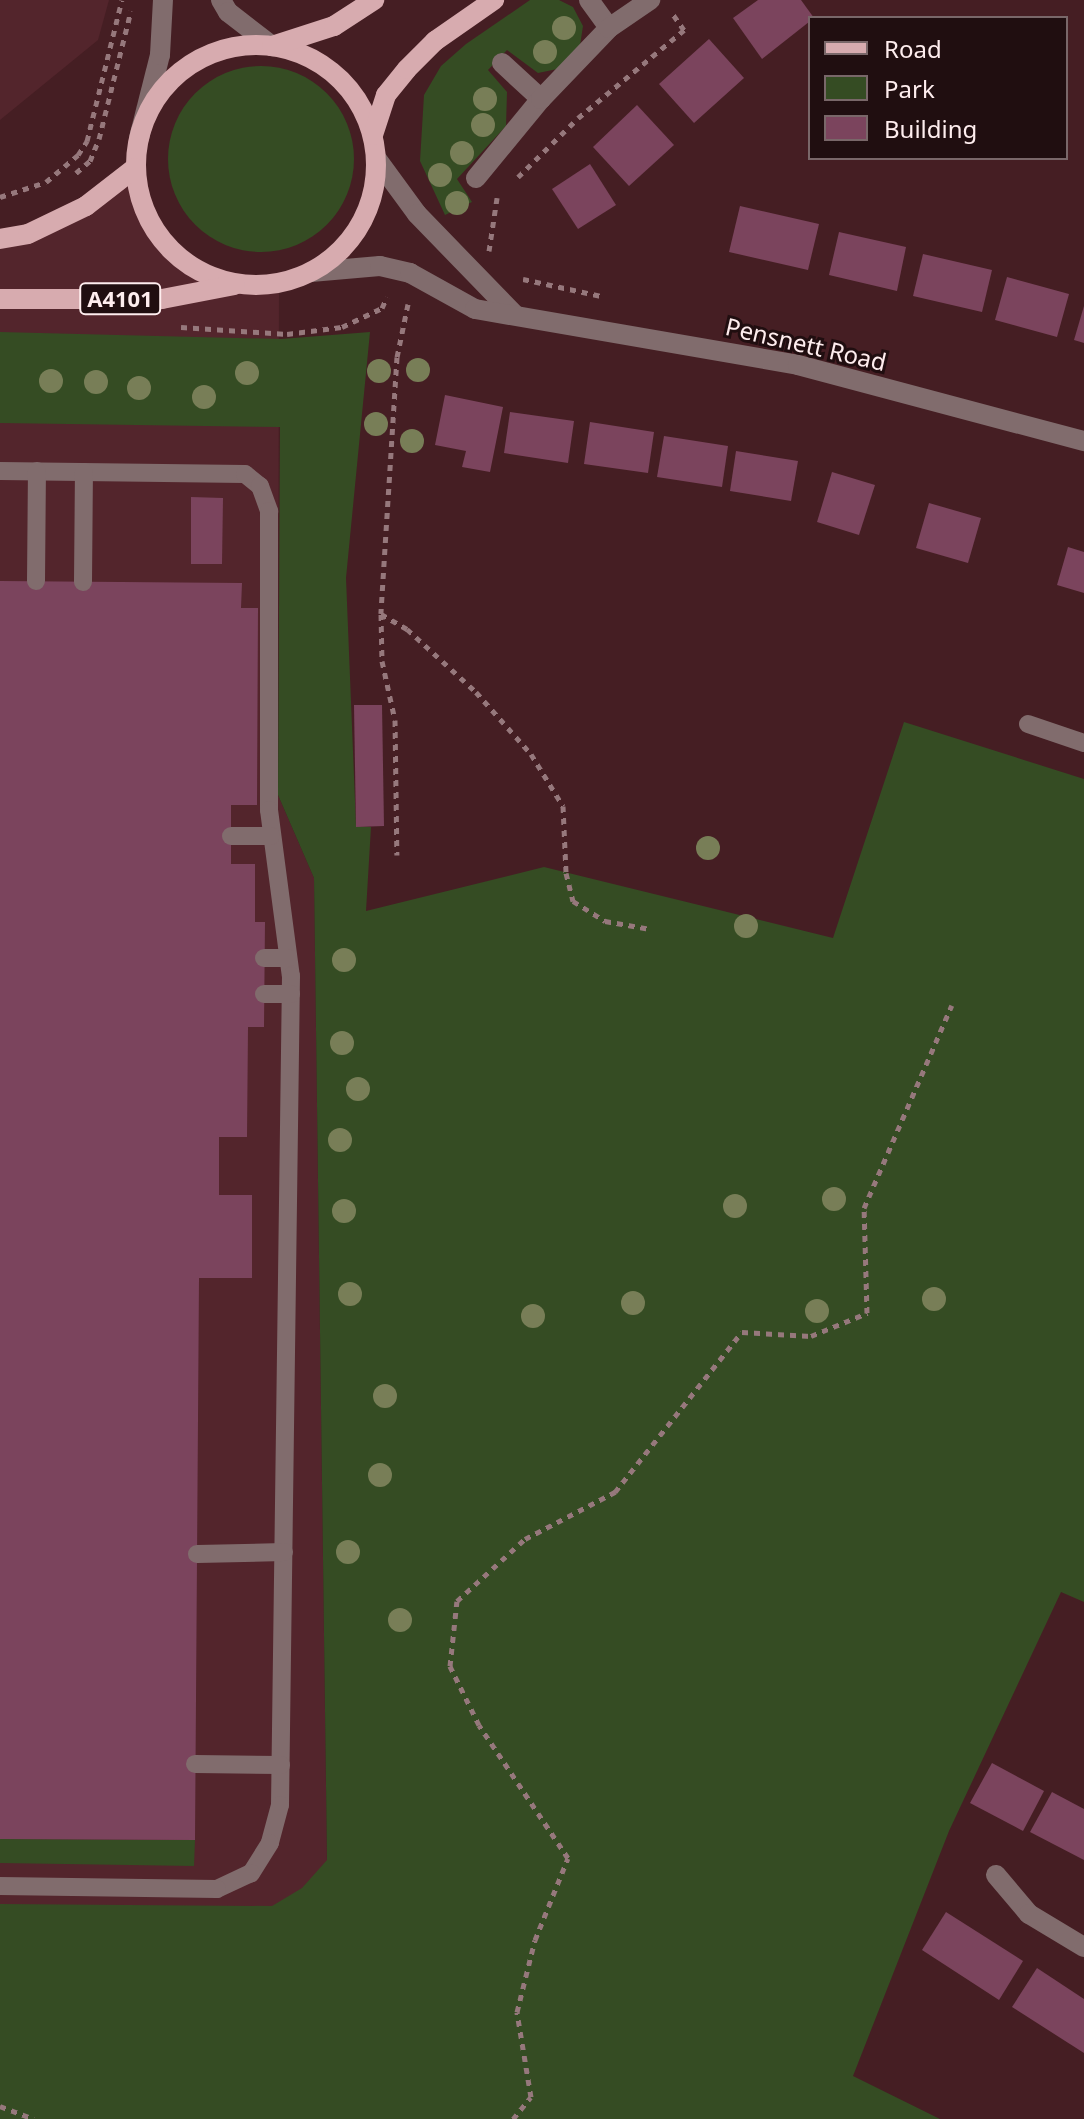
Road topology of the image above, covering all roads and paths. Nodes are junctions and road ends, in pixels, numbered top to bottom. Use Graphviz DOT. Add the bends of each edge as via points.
graph roads {
  1 [pos="122,0"];
  2 [pos="133,0"];
  3 [pos="163,0"];
  4 [pos="221,0"];
  5 [pos="374,0"];
  6 [pos="494,0"];
  7 [pos="589,0"];
  8 [pos="650,0"];
  9 [pos="670,10"];
  10 [pos="609,28"];
  11 [pos="272,46"];
  12 [pos="502,63"];
  13 [pos="541,99"];
  14 [pos="373,135"];
  15 [pos="139,138"];
  16 [pos="376,158"];
  17 [pos="135,168"];
  18 [pos="476,178"];
  19 [pos="69,179"];
  20 [pos="0,197"];
  21 [pos="0,239"];
  22 [pos="488,252"];
  23 [pos="311,272"];
  24 [pos="422,280"];
  25 [pos="239,284"];
  26 [pos="0,299"];
  27 [pos="514,314"];
  28 [pos="1084,441"];
  29 [pos="0,471"];
  30 [pos="37,471"];
  31 [pos="84,472"];
  32 [pos="36,581"];
  33 [pos="83,582"];
  34 [pos="381,614"];
  35 [pos="1028,724"];
  36 [pos="1084,743"];
  37 [pos="231,836"];
  38 [pos="271,836"];
  39 [pos="397,855"];
  40 [pos="650,929"];
  41 [pos="264,958"];
  42 [pos="288,958"];
  43 [pos="264,994"];
  44 [pos="291,994"];
  45 [pos="952,1005"];
  46 [pos="284,1552"];
  47 [pos="197,1554"];
  48 [pos="195,1764"];
  49 [pos="281,1765"];
  50 [pos="996,1875"];
  51 [pos="0,1886"];
  52 [pos="1084,1947"];
  53 [pos="0,2106"];
  54 [pos="34,2119"];
  55 [pos="513,2119"];
  1 -- 20 [label="path" via="87,141 46,182"];
  2 -- 19 [label="path" via="99,139 90,161"];
  3 -- 15 [label="street" via="160,55"];
  4 -- 11 [label="street" via="228,12"];
  5 -- 11 [label="main road, A4101" via="334,26"];
  6 -- 14 [label="main road, A4101" via="435,41 407,69 386,95"];
  7 -- 10 [label="street"];
  8 -- 10 [label="street"];
  9 -- 22 [label="path" via="684,30 578,118 497,197 495,237"];
  10 -- 13 [label="street"];
  11 -- 14 [label="main road, A4101" via="304,55 329,70 356,98"];
  11 -- 15 [label="main road, A4101" via="240,46 189,65 157,96"];
  12 -- 13 [label="street"];
  13 -- 18 [label="street"];
  14 -- 16 [label="main road, A4101"];
  15 -- 17 [label="main road, A4101"];
  16 -- 23 [label="main road, A4101" via="375,187 356,233"];
  16 -- 27 [label="street" via="417,214"];
  17 -- 21 [label="main road" via="86,206 28,234"];
  17 -- 25 [label="main road, A4101" via="140,199 166,246 209,276"];
  23 -- 24 [label="street, Pensnett Road" via="380,266"];
  23 -- 25 [label="main road, A4101" via="279,283"];
  24 -- 27 [label="street, Pensnett Road" via="475,309"];
  24 -- 34 [label="path" via="402,314"];
  25 -- 26 [label="main road, A4101" via="162,299"];
  27 -- 28 [label="street, Pensnett Road" via="798,365"];
  29 -- 30 [label="lane"];
  30 -- 31 [label="lane"];
  30 -- 32 [label="lane"];
  31 -- 33 [label="lane"];
  31 -- 38 [label="lane" via="245,474 260,486 269,511"];
  34 -- 39 [label="path" via="382,661 395,720"];
  34 -- 40 [label="path" via="407,629 476,692 531,754 563,806 573,901 605,921"];
  35 -- 36 [label="lane"];
  37 -- 38 [label="lane"];
  38 -- 42 [label="lane"];
  41 -- 42 [label="lane"];
  42 -- 44 [label="lane"];
  43 -- 44 [label="lane"];
  44 -- 46 [label="lane"];
  45 -- 55 [label="path" via="864,1208 867,1313 811,1336 742,1332 615,1492 525,1539 457,1601 450,1666 479,1725 568,1858 535,1940 517,2012 531,2097"];
  46 -- 47 [label="lane"];
  46 -- 49 [label="lane"];
  48 -- 49 [label="lane"];
  49 -- 51 [label="lane" via="280,1805 270,1843 251,1873 217,1889"];
  50 -- 52 [label="street" via="1029,1914"];
  53 -- 54 [label="path"];
}
